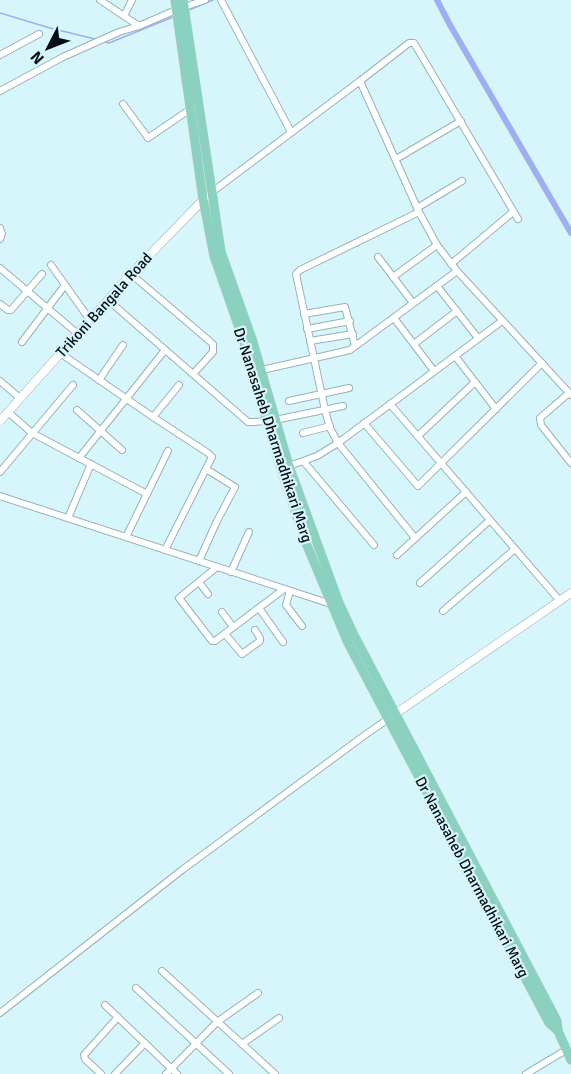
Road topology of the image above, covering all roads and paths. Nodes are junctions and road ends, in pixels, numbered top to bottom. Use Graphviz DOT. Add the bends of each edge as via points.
graph roads {
  1 [pos="100,0"];
  2 [pos="132,0"];
  3 [pos="205,0"];
  4 [pos="221,0"];
  5 [pos="179,4"];
  6 [pos="124,16"];
  7 [pos="139,26"];
  8 [pos="39,34"];
  9 [pos="0,55"];
  10 [pos="360,81"];
  11 [pos="0,91"];
  12 [pos="123,104"];
  13 [pos="194,108"];
  14 [pos="461,121"];
  15 [pos="291,132"];
  16 [pos="396,159"];
  17 [pos="462,181"];
  18 [pos="212,192"];
  19 [pos="203,199"];
  20 [pos="418,209"];
  21 [pos="513,212"];
  22 [pos="518,219"];
  23 [pos="0,228"];
  24 [pos="0,238"];
  25 [pos="436,245"];
  26 [pos="378,257"];
  27 [pos="451,264"];
  28 [pos="51,265"];
  29 [pos="0,268"];
  30 [pos="457,271"];
  31 [pos="42,274"];
  32 [pos="131,274"];
  33 [pos="393,277"];
  34 [pos="65,285"];
  35 [pos="437,286"];
  36 [pos="27,291"];
  37 [pos="108,300"];
  38 [pos="413,303"];
  39 [pos="0,304"];
  40 [pos="47,308"];
  41 [pos="457,311"];
  42 [pos="304,314"];
  43 [pos="394,318"];
  44 [pos="90,320"];
  45 [pos="350,321"];
  46 [pos="502,321"];
  47 [pos="307,329"];
  48 [pos="78,334"];
  49 [pos="352,334"];
  50 [pos="478,338"];
  51 [pos="310,341"];
  52 [pos="22,342"];
  53 [pos="414,344"];
  54 [pos="123,345"];
  55 [pos="355,346"];
  56 [pos="165,350"];
  57 [pos="60,353"];
  58 [pos="455,356"];
  59 [pos="313,359"];
  60 [pos="542,363"];
  61 [pos="262,370"];
  62 [pos="434,371"];
  63 [pos="193,374"];
  64 [pos="99,380"];
  65 [pos="0,381"];
  66 [pos="476,382"];
  67 [pos="73,385"];
  68 [pos="179,385"];
  69 [pos="349,388"];
  70 [pos="322,394"];
  71 [pos="570,394"];
  72 [pos="20,398"];
  73 [pos="126,398"];
  74 [pos="288,401"];
  75 [pos="390,404"];
  76 [pos="343,406"];
  77 [pos="496,409"];
  78 [pos="77,410"];
  79 [pos="325,410"];
  80 [pos="8,412"];
  81 [pos="153,417"];
  82 [pos="0,421"];
  83 [pos="271,421"];
  84 [pos="364,423"];
  85 [pos="330,426"];
  86 [pos="100,430"];
  87 [pos="32,433"];
  88 [pos="303,433"];
  89 [pos="418,436"];
  90 [pos="338,442"];
  91 [pos="122,450"];
  92 [pos="168,451"];
  93 [pos="79,458"];
  94 [pos="304,462"];
  95 [pos="571,463"];
  96 [pos="91,464"];
  97 [pos="441,464"];
  98 [pos="285,467"];
  99 [pos="206,469"];
  100 [pos="0,472"];
  101 [pos="466,492"];
  102 [pos="147,494"];
  103 [pos="0,496"];
  104 [pos="68,518"];
  105 [pos="490,520"];
  106 [pos="249,532"];
  107 [pos="126,537"];
  108 [pos="415,538"];
  109 [pos="374,545"];
  110 [pos="515,549"];
  111 [pos="165,550"];
  112 [pos="397,555"];
  113 [pos="199,561"];
  114 [pos="217,567"];
  115 [pos="231,572"];
  116 [pos="199,582"];
  117 [pos="420,583"];
  118 [pos="287,590"];
  119 [pos="571,593"];
  120 [pos="208,594"];
  121 [pos="560,601"];
  122 [pos="335,604"];
  123 [pos="259,608"];
  124 [pos="443,611"];
  125 [pos="222,612"];
  126 [pos="302,626"];
  127 [pos="233,627"];
  128 [pos="255,630"];
  129 [pos="225,634"];
  130 [pos="283,642"];
  131 [pos="392,717"];
  132 [pos="162,971"];
  133 [pos="136,988"];
  134 [pos="258,993"];
  135 [pos="105,1005"];
  136 [pos="0,1014"];
  137 [pos="118,1017"];
  138 [pos="279,1017"];
  139 [pos="217,1022"];
  140 [pos="145,1043"];
  141 [pos="195,1043"];
  142 [pos="242,1044"];
  143 [pos="568,1048"];
  144 [pos="571,1060"];
  145 [pos="171,1068"];
  146 [pos="101,1074"];
  147 [pos="115,1074"];
  148 [pos="166,1074"];
  149 [pos="177,1074"];
  150 [pos="229,1074"];
  151 [pos="275,1074"];
  152 [pos="526,1074"];
  1 -- 6 [label="street"];
  2 -- 6 [label="street"];
  3 -- 5 [label="street"];
  4 -- 15 [label="street"];
  5 -- 7 [label="street"];
  5 -- 13 [label="main road, Dr Nanasaheb Dharmadhikari Marg"];
  6 -- 7 [label="street"];
  7 -- 11 [label="street" via="63,57"];
  8 -- 9 [label="street"];
  10 -- 14 [label="street" via="414,43"];
  10 -- 15 [label="street"];
  10 -- 16 [label="street"];
  12 -- 13 [label="street" via="148,138"];
  13 -- 18 [label="main road, Dr Nanasaheb Dharmadhikari Marg"];
  13 -- 19 [label="main road, Dr Nanasaheb Dharmadhikari Marg"];
  14 -- 16 [label="street"];
  14 -- 21 [label="street"];
  15 -- 18 [label="street"];
  16 -- 20 [label="street"];
  17 -- 20 [label="street"];
  18 -- 19 [label="street, Trikoni Bangala Road"];
  18 -- 61 [label="main road, Dr Nanasaheb Dharmadhikari Marg" via="221,252"];
  19 -- 32 [label="street, Trikoni Bangala Road"];
  19 -- 83 [label="main road, Dr Nanasaheb Dharmadhikari Marg" via="214,256"];
  20 -- 25 [label="street"];
  20 -- 42 [label="street" via="298,271"];
  21 -- 22 [label="street"];
  21 -- 27 [label="street"];
  23 -- 24 [label="street"];
  25 -- 27 [label="street"];
  25 -- 33 [label="street"];
  26 -- 33 [label="street"];
  27 -- 30 [label="street"];
  28 -- 34 [label="street"];
  29 -- 36 [label="street"];
  30 -- 35 [label="street"];
  30 -- 46 [label="street"];
  31 -- 36 [label="street"];
  32 -- 37 [label="street, Trikoni Bangala Road"];
  32 -- 63 [label="street" via="213,344 213,352"];
  33 -- 38 [label="street"];
  34 -- 40 [label="street"];
  34 -- 44 [label="street"];
  35 -- 38 [label="street"];
  35 -- 41 [label="street"];
  36 -- 39 [label="street" via="11,310"];
  36 -- 40 [label="street"];
  37 -- 44 [label="street, Trikoni Bangala Road"];
  37 -- 56 [label="street"];
  38 -- 43 [label="street"];
  40 -- 48 [label="street"];
  40 -- 52 [label="street"];
  41 -- 50 [label="street"];
  41 -- 53 [label="street"];
  42 -- 45 [label="street" via="345,307"];
  42 -- 47 [label="street"];
  43 -- 53 [label="street"];
  43 -- 55 [label="street"];
  44 -- 48 [label="street, Trikoni Bangala Road"];
  45 -- 47 [label="street"];
  45 -- 49 [label="street"];
  46 -- 50 [label="street"];
  46 -- 60 [label="street"];
  47 -- 51 [label="street"];
  48 -- 57 [label="street, Trikoni Bangala Road"];
  49 -- 51 [label="street"];
  49 -- 55 [label="street"];
  50 -- 58 [label="street"];
  51 -- 59 [label="street"];
  53 -- 62 [label="street"];
  54 -- 64 [label="street"];
  55 -- 59 [label="street"];
  56 -- 63 [label="street"];
  56 -- 73 [label="street"];
  57 -- 64 [label="street"];
  57 -- 72 [label="street, Trikoni Bangala Road"];
  58 -- 62 [label="street"];
  58 -- 66 [label="street"];
  59 -- 61 [label="street"];
  59 -- 70 [label="street"];
  60 -- 71 [label="street"];
  60 -- 77 [label="street"];
  61 -- 83 [label="main road, Dr Nanasaheb Dharmadhikari Marg"];
  62 -- 75 [label="street"];
  63 -- 83 [label="street" via="245,419"];
  64 -- 73 [label="street"];
  65 -- 72 [label="street"];
  66 -- 77 [label="street"];
  66 -- 89 [label="street"];
  67 -- 87 [label="street"];
  68 -- 81 [label="street"];
  69 -- 70 [label="street"];
  70 -- 74 [label="street"];
  70 -- 79 [label="street"];
  71 -- 95 [label="street" via="540,418 541,425"];
  72 -- 80 [label="street, Trikoni Bangala Road"];
  73 -- 81 [label="street"];
  73 -- 86 [label="street"];
  75 -- 84 [label="street"];
  75 -- 89 [label="street"];
  76 -- 79 [label="street"];
  77 -- 97 [label="street"];
  78 -- 86 [label="street"];
  79 -- 83 [label="street"];
  79 -- 85 [label="street"];
  80 -- 82 [label="street, Trikoni Bangala Road"];
  80 -- 87 [label="street"];
  81 -- 99 [label="street" via="211,454"];
  83 -- 98 [label="main road, Dr Nanasaheb Dharmadhikari Marg"];
  84 -- 90 [label="street"];
  84 -- 97 [label="street" via="418,486"];
  85 -- 88 [label="street"];
  85 -- 90 [label="street"];
  86 -- 91 [label="street"];
  86 -- 93 [label="street"];
  87 -- 93 [label="street"];
  87 -- 100 [label="street"];
  89 -- 97 [label="street"];
  90 -- 94 [label="street"];
  90 -- 108 [label="street"];
  92 -- 102 [label="street"];
  93 -- 96 [label="street"];
  94 -- 98 [label="street"];
  94 -- 109 [label="street"];
  96 -- 102 [label="street"];
  96 -- 104 [label="street"];
  97 -- 101 [label="street"];
  98 -- 122 [label="main road, Dr Nanasaheb Dharmadhikari Marg" via="306,543"];
  99 -- 111 [label="street"];
  99 -- 113 [label="street" via="235,487"];
  101 -- 105 [label="street"];
  101 -- 108 [label="street"];
  102 -- 107 [label="street"];
  103 -- 104 [label="street"];
  104 -- 107 [label="street"];
  105 -- 110 [label="street"];
  105 -- 117 [label="street"];
  106 -- 115 [label="street"];
  107 -- 111 [label="street"];
  108 -- 112 [label="street"];
  110 -- 121 [label="street"];
  110 -- 124 [label="street"];
  111 -- 113 [label="street"];
  113 -- 114 [label="street"];
  114 -- 115 [label="street"];
  114 -- 116 [label="street"];
  115 -- 118 [label="street"];
  116 -- 120 [label="street"];
  116 -- 129 [label="street" via="179,599 211,640"];
  118 -- 122 [label="street"];
  118 -- 123 [label="street"];
  118 -- 126 [label="street" via="286,605"];
  119 -- 121 [label="street"];
  121 -- 131 [label="street"];
  122 -- 131 [label="main road, Dr Nanasaheb Dharmadhikari Marg" via="348,643"];
  123 -- 127 [label="street"];
  123 -- 130 [label="street"];
  125 -- 127 [label="street"];
  127 -- 129 [label="street"];
  128 -- 129 [label="street" via="260,641 242,654"];
  131 -- 136 [label="street" via="182,870"];
  131 -- 143 [label="main road, Dr Nanasaheb Dharmadhikari Marg" via="549,1023"];
  132 -- 139 [label="street"];
  133 -- 141 [label="street"];
  134 -- 139 [label="street"];
  135 -- 137 [label="street"];
  137 -- 140 [label="street"];
  137 -- 146 [label="street" via="84,1055"];
  138 -- 142 [label="street"];
  139 -- 141 [label="street"];
  139 -- 142 [label="street"];
  140 -- 145 [label="street"];
  140 -- 147 [label="street"];
  141 -- 145 [label="street"];
  141 -- 150 [label="street"];
  142 -- 151 [label="street"];
  143 -- 144 [label="main road, Dr Nanasaheb Dharmadhikari Marg"];
  143 -- 152 [label="street"];
  145 -- 148 [label="street"];
  145 -- 149 [label="street"];
}
